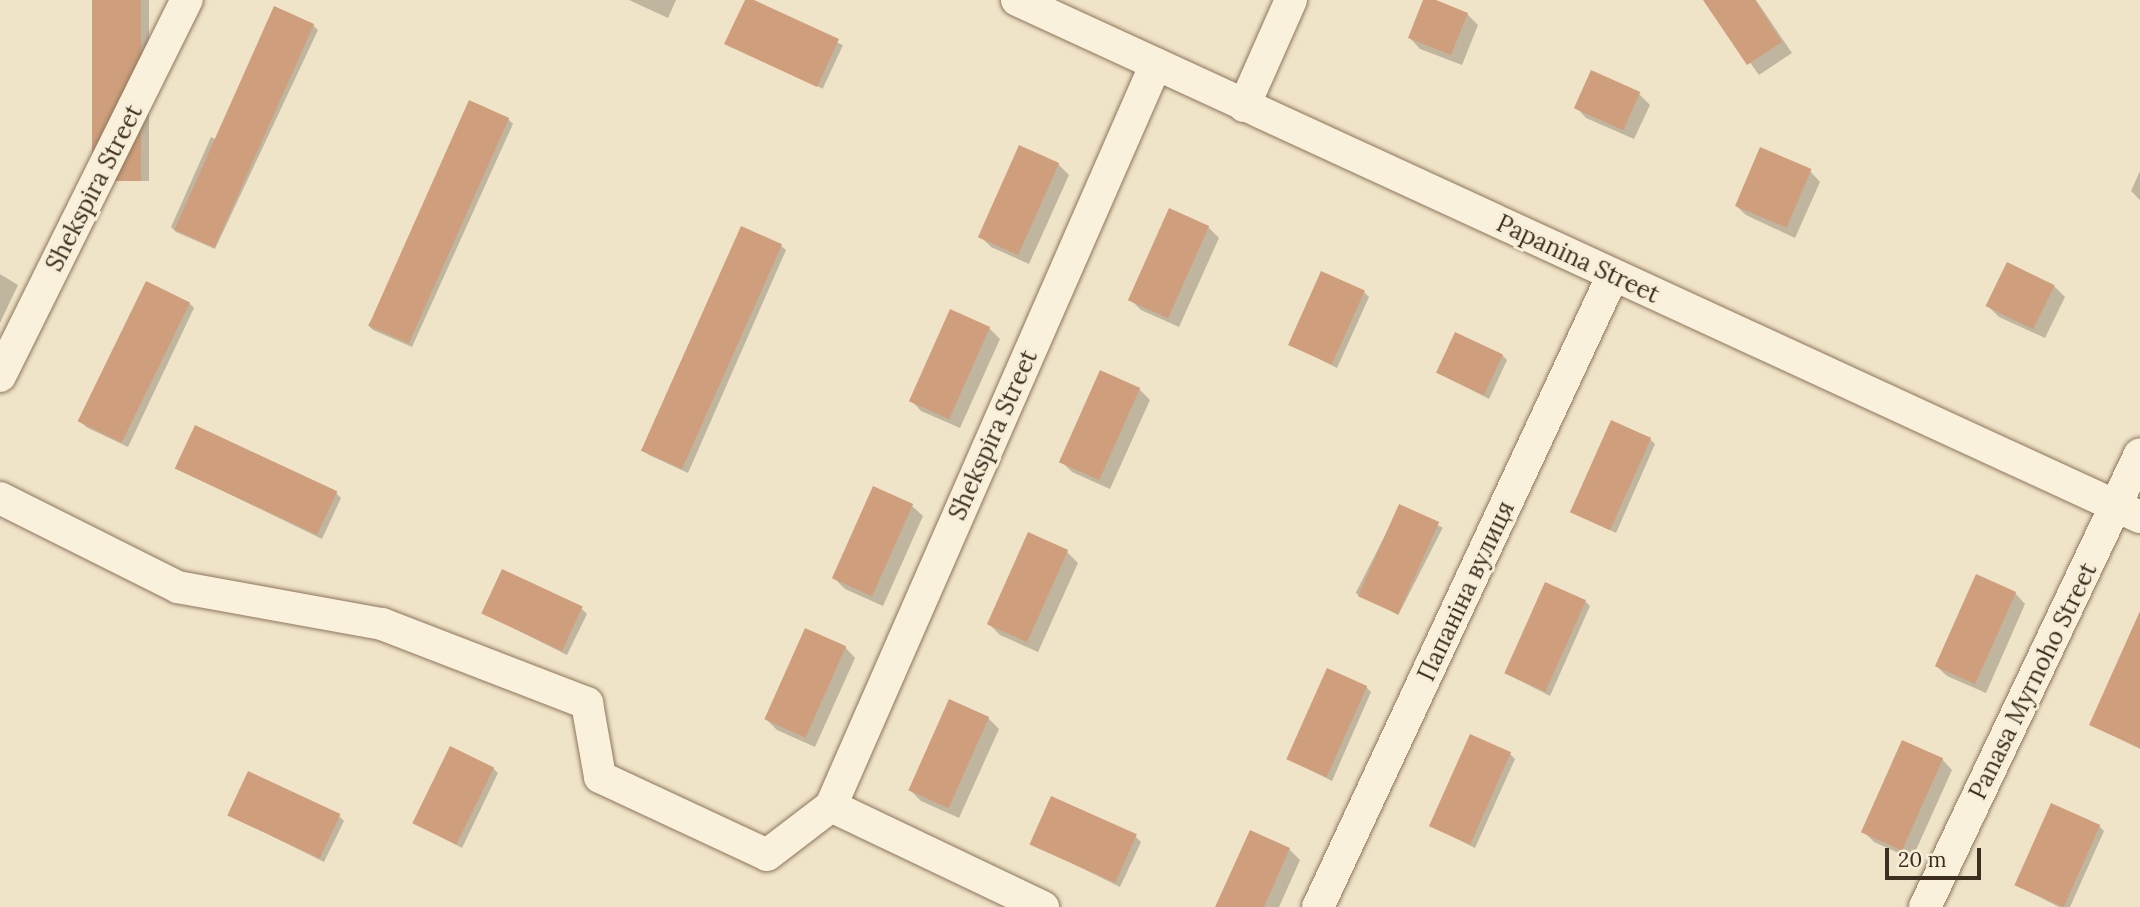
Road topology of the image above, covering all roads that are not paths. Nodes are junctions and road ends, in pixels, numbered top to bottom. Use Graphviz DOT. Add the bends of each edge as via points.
graph roads {
  1 [pos="187,0"];
  2 [pos="1017,0"];
  3 [pos="1291,0"];
  4 [pos="1156,64"];
  5 [pos="1244,106"];
  6 [pos="1613,275"];
  7 [pos="0,376"];
  8 [pos="2140,454"];
  9 [pos="0,498"];
  10 [pos="2128,512"];
  11 [pos="831,806"];
  12 [pos="1043,907"];
  13 [pos="1318,907"];
  14 [pos="1925,907"];
  1 -- 7 [label="street, Shekspira Street"];
  2 -- 4 [label="street, Papanina Street"];
  3 -- 5 [label="street"];
  4 -- 5 [label="street, Papanina Street"];
  4 -- 11 [label="street, Shekspira Street"];
  5 -- 6 [label="street, Papanina Street"];
  6 -- 10 [label="street, Papanina Street"];
  6 -- 13 [label="street, Папаніна вулиця"];
  8 -- 10 [label="street, Panasa Myrnoho Street"];
  9 -- 11 [label="street" via="178,587 382,624 587,703 600,777 766,855"];
  10 -- 14 [label="street, Panasa Myrnoho Street"];
  11 -- 12 [label="street"];
}
